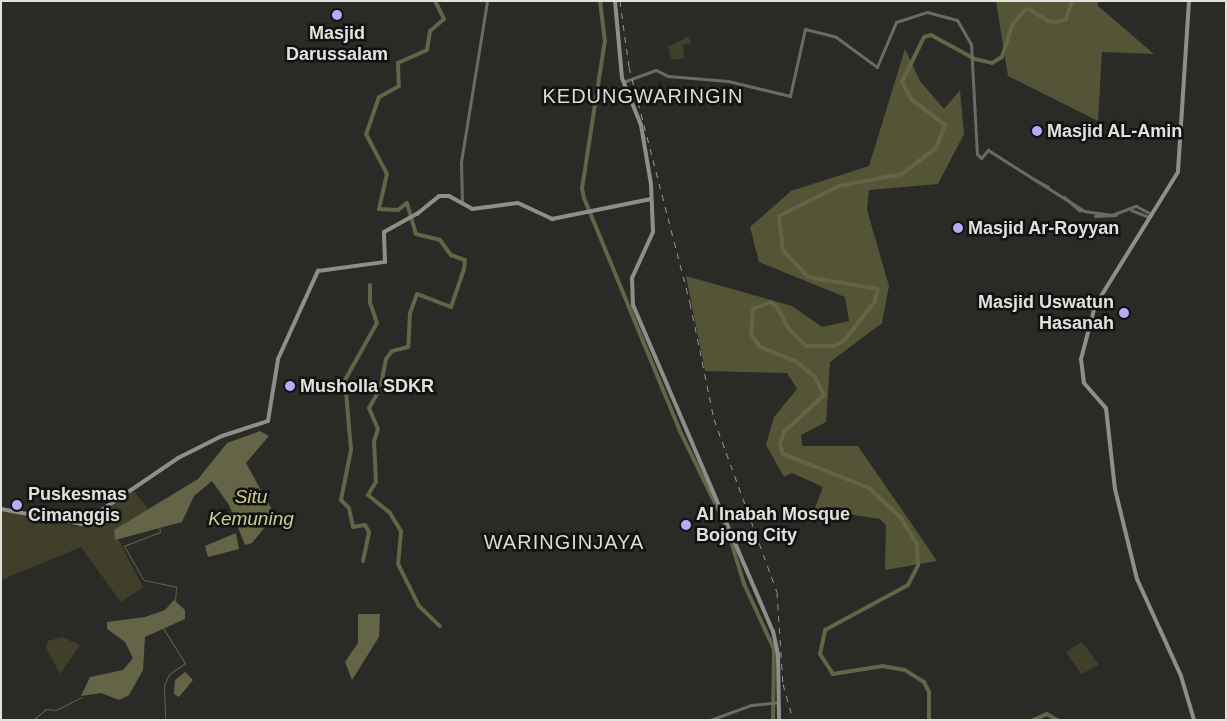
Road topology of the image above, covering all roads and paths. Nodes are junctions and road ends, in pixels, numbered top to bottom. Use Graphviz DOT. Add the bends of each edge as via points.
graph roads {
  1 [pos="487,1"];
  2 [pos="615,1"];
  3 [pos="1189,1"];
  4 [pos="623,82"];
  5 [pos="651,199"];
  6 [pos="462,204"];
  7 [pos="1150,215"];
  8 [pos="1,508"];
  9 [pos="776,702"];
  10 [pos="710,720"];
  11 [pos="778,720"];
  12 [pos="1194,720"];
  1 -- 6 [label="street" via="466,119 460,170"];
  2 -- 4 [label="main road"];
  3 -- 7 [label="main road" via="1179,164"];
  4 -- 5 [label="main road" via="641,125"];
  4 -- 7 [label="street" via="656,70 668,76 728,81 790,96 805,29 836,37 877,67 896,22 927,12 958,20 973,50 975,150 981,158 987,150 1084,211 1112,215 1136,206"];
  5 -- 6 [label="main road" via="552,219 518,203 472,209"];
  5 -- 9 [label="main road" via="653,232 632,278 633,305 773,631 778,654"];
  6 -- 8 [label="main road" via="444,194 382,234 384,262 319,270 298,309 273,379 273,411 268,421 222,436 178,458 81,524"];
  7 -- 12 [label="main road" via="1091,314 1082,347 1082,373 1084,383 1105,405 1115,489 1134,569 1183,682"];
  9 -- 10 [label="street"];
  9 -- 11 [label="main road"];
}
